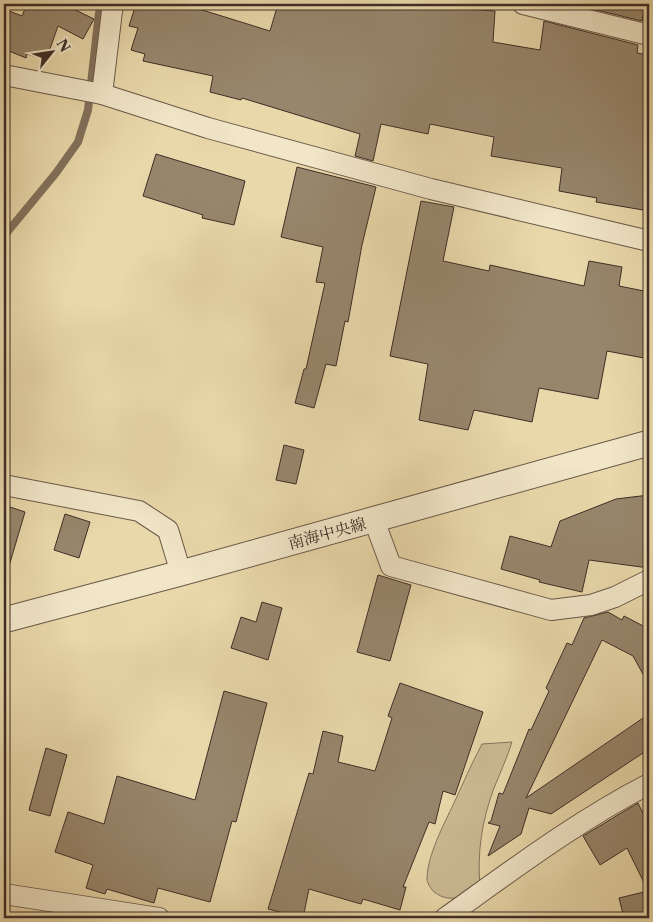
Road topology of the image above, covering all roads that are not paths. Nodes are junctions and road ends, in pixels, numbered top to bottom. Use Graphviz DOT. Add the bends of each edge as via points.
graph roads {
  1 [pos="114,4"];
  2 [pos="523,4"];
  3 [pos="649,35"];
  4 [pos="4,74"];
  5 [pos="95,93"];
  6 [pos="649,241"];
  7 [pos="649,444"];
  8 [pos="4,485"];
  9 [pos="374,520"];
  10 [pos="181,573"];
  11 [pos="649,580"];
  12 [pos="4,620"];
  13 [pos="649,784"];
  14 [pos="4,894"];
  15 [pos="159,918"];
  16 [pos="445,918"];
  1 -- 5 [label="street"];
  2 -- 3 [label="street"];
  4 -- 5 [label="street"];
  5 -- 6 [label="street" via="208,128 431,189"];
  7 -- 9 [label="street, 南海中央線"];
  8 -- 10 [label="street" via="139,511 168,530"];
  9 -- 10 [label="street, 南海中央線"];
  9 -- 11 [label="street" via="391,566 551,610 591,605"];
  10 -- 12 [label="street, 南海中央線"];
  13 -- 16 [label="street" via="550,844"];
  14 -- 15 [label="street"];
}
